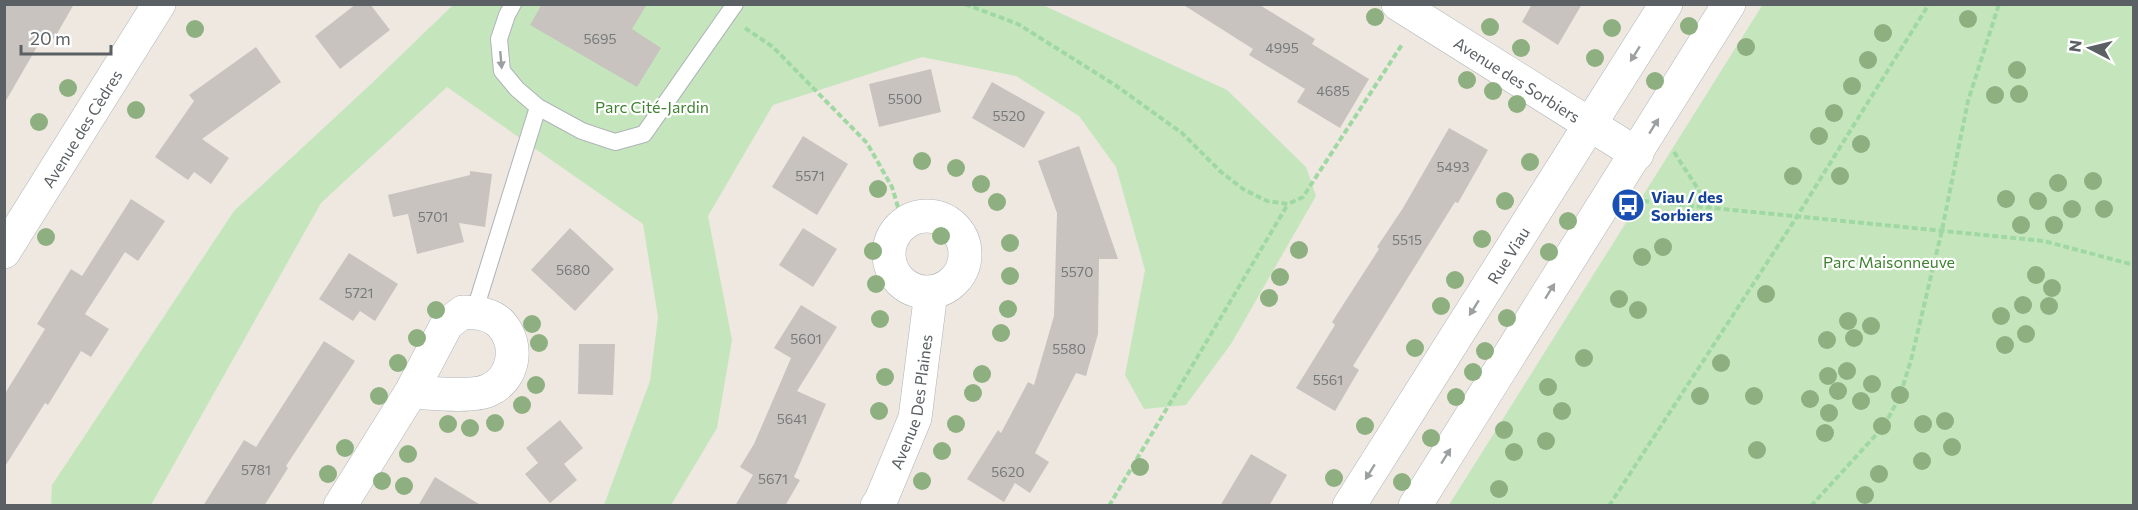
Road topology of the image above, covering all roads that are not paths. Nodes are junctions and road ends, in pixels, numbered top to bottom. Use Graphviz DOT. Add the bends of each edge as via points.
graph roads {
  1 [pos="159,4"];
  2 [pos="513,4"];
  3 [pos="1666,4"];
  4 [pos="1729,4"];
  5 [pos="731,11"];
  6 [pos="1408,11"];
  7 [pos="538,107"];
  8 [pos="1590,124"];
  9 [pos="1636,154"];
  10 [pos="4,252"];
  11 [pos="931,292"];
  12 [pos="474,313"];
  13 [pos="411,392"];
  14 [pos="340,506"];
  15 [pos="877,506"];
  16 [pos="1349,506"];
  17 [pos="1415,506"];
  1 -- 10 [label="street, Avenue des Cèdres"];
  2 -- 7 [label="lane, one-way" via="499,39 502,71"];
  3 -- 8 [label="street, Rue Viau, one-way"];
  9 -- 4 [label="street, one-way"];
  5 -- 7 [label="lane" via="644,134 615,142"];
  6 -- 8 [label="street, Avenue des Sorbiers"];
  7 -- 12 [label="lane"];
  8 -- 9 [label="street, Avenue des Sorbiers"];
  8 -- 16 [label="street, Rue Viau, one-way"];
  17 -- 9 [label="street, one-way"];
  11 -- 11 [label="street" via="907,287 898,279 889,257 894,233 913,218 926,215 950,223 964,244 965,258 958,276 944,289"];
  11 -- 15 [label="street, Avenue Des Plaines" via="915,418"];
  12 -- 13 [label="street" via="463,312 447,324"];
  12 -- 13 [label="street" via="485,314 501,324 510,341 513,360 504,381 488,391"];
  13 -- 14 [label="street"];
}
